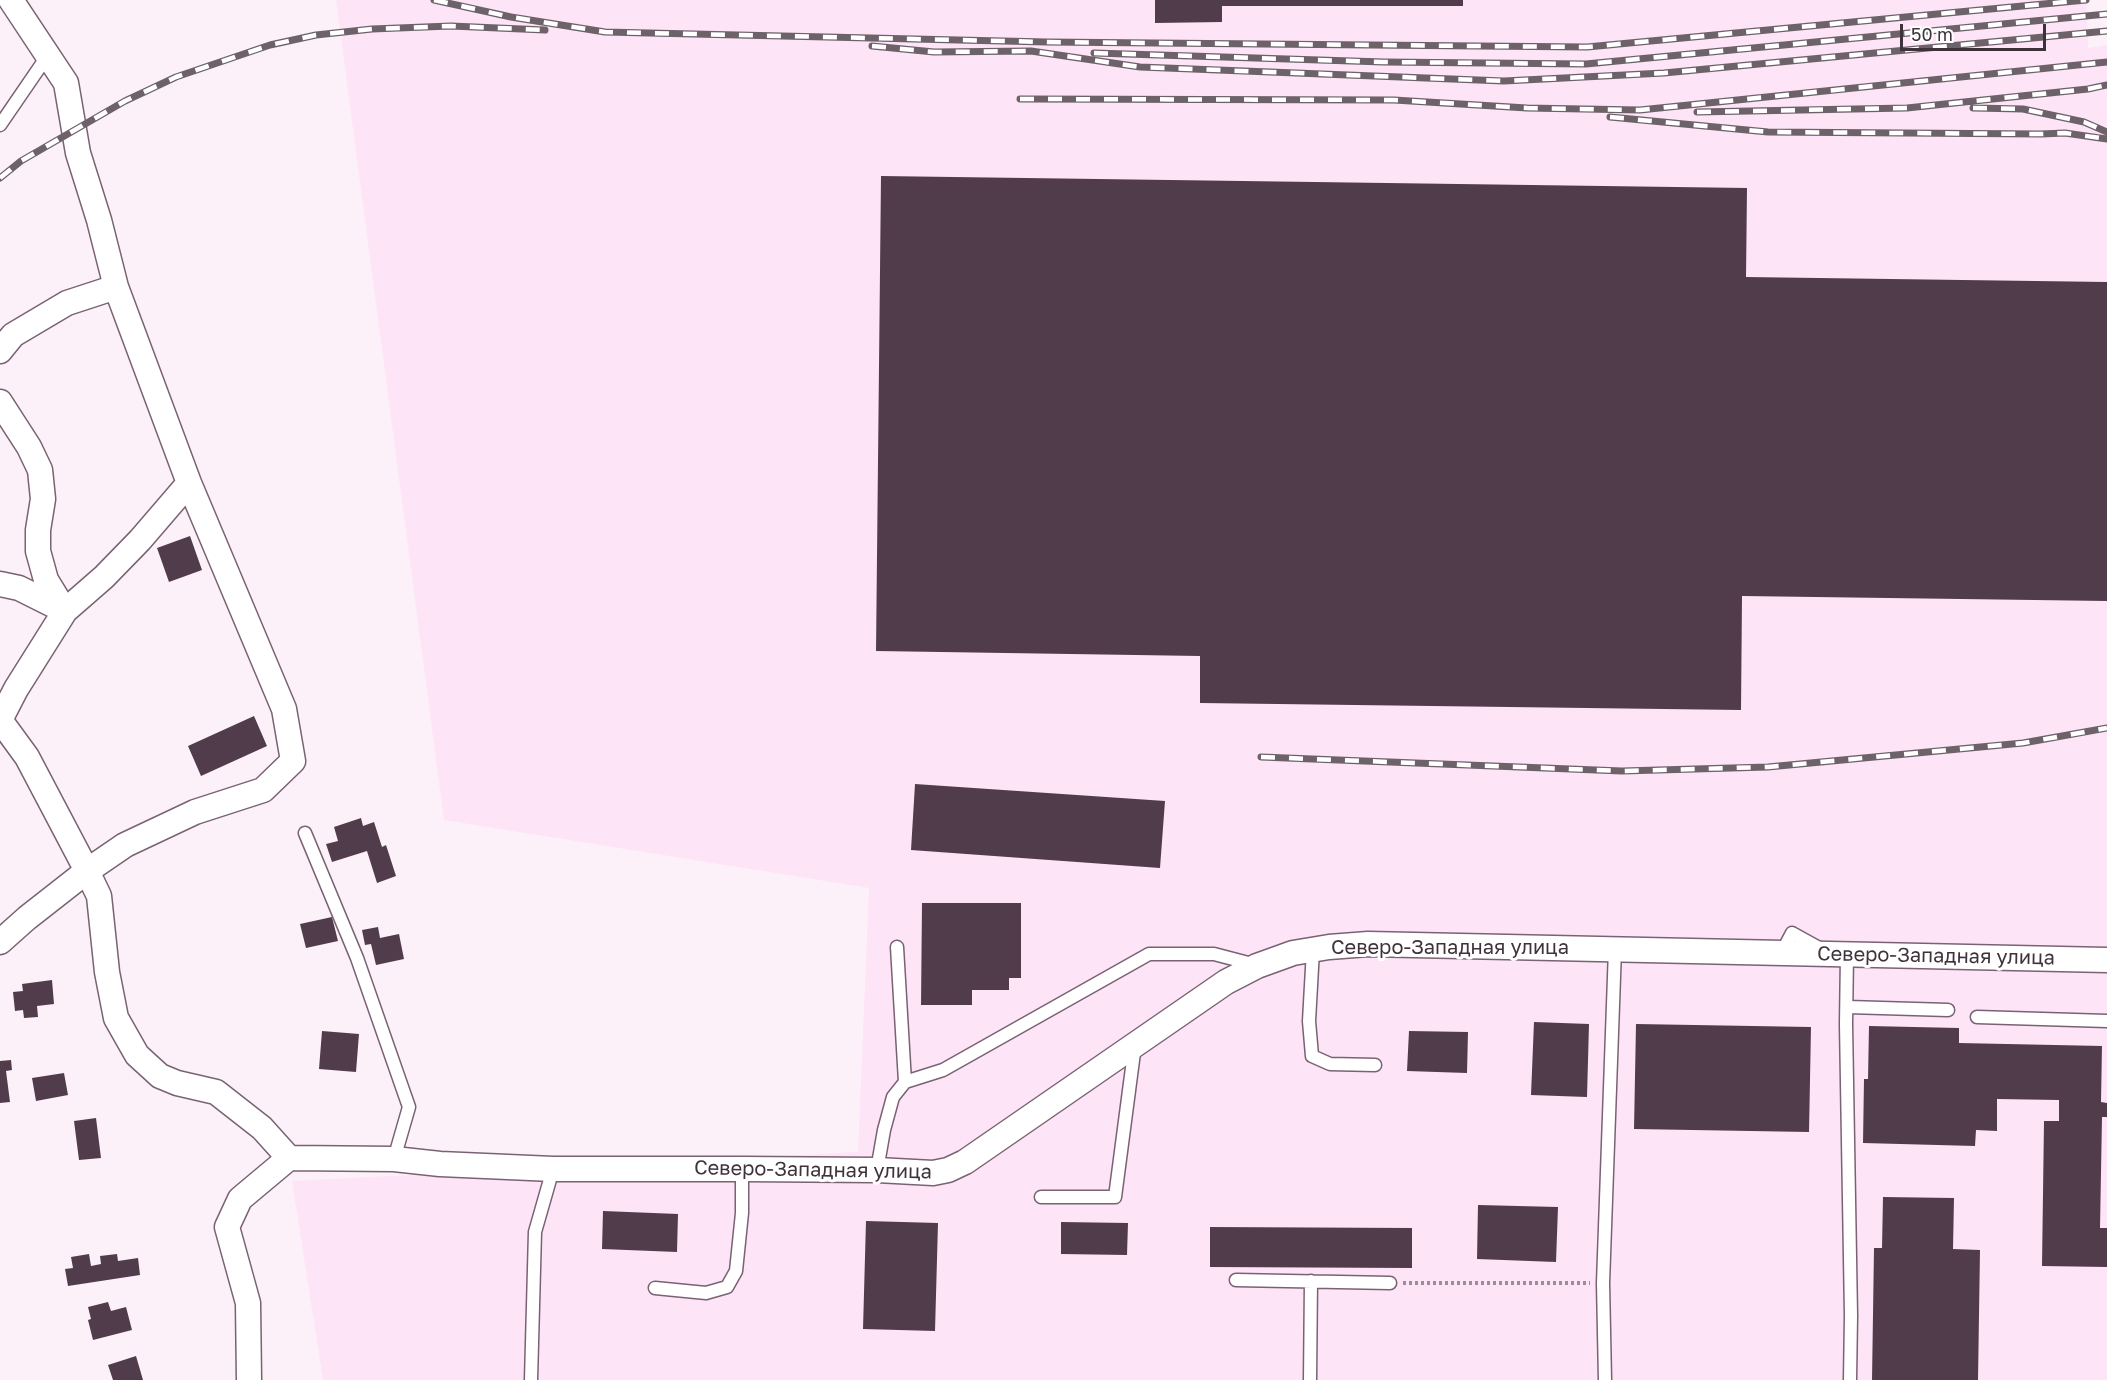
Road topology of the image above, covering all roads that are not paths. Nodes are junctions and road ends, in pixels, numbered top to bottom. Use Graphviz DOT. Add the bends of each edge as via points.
graph roads {
  1 [pos="11,0"];
  2 [pos="48,55"];
  3 [pos="0,125"];
  4 [pos="116,287"];
  5 [pos="0,351"];
  6 [pos="0,402"];
  7 [pos="189,483"];
  8 [pos="0,584"];
  9 [pos="65,610"];
  10 [pos="0,720"];
  11 [pos="305,833"];
  12 [pos="87,872"];
  13 [pos="0,942"];
  14 [pos="897,948"];
  15 [pos="1615,949"];
  16 [pos="1313,950"];
  17 [pos="1838,954"];
  18 [pos="2107,960"];
  19 [pos="1257,966"];
  20 [pos="1848,1007"];
  21 [pos="1948,1010"];
  22 [pos="1977,1017"];
  23 [pos="2107,1021"];
  24 [pos="1135,1044"];
  25 [pos="1375,1065"];
  26 [pos="905,1082"];
  27 [pos="289,1158"];
  28 [pos="394,1159"];
  29 [pos="553,1169"];
  30 [pos="742,1169"];
  31 [pos="877,1170"];
  32 [pos="1041,1197"];
  33 [pos="1236,1280"];
  34 [pos="1311,1281"];
  35 [pos="1390,1283"];
  36 [pos="655,1288"];
  37 [pos="249,1380"];
  38 [pos="531,1380"];
  39 [pos="1310,1380"];
  40 [pos="1605,1380"];
  41 [pos="1850,1380"];
  1 -- 2 [label="street"];
  2 -- 3 [label="lane"];
  2 -- 4 [label="street" via="66,84 78,153"];
  4 -- 5 [label="street" via="67,303 13,335"];
  4 -- 7 [label="street"];
  6 -- 9 [label="street" via="40,470 43,499 38,551 46,580"];
  7 -- 9 [label="street" via="104,577"];
  7 -- 12 [label="street" via="284,709 293,761 263,790 195,812 125,845"];
  8 -- 9 [label="street" via="20,588"];
  9 -- 10 [label="street"];
  10 -- 12 [label="street" via="27,757"];
  11 -- 28 [label="lane" via="357,958 409,1107"];
  12 -- 13 [label="street"];
  12 -- 27 [label="street" via="99,896 116,1018 137,1055 160,1076 216,1092 262,1128"];
  14 -- 26 [label="lane"];
  15 -- 16 [label="street, Северо-Западная улица" via="1368,944"];
  15 -- 17 [label="street, Северо-Западная улица"];
  15 -- 40 [label="lane" via="1603,1284"];
  16 -- 19 [label="street, Северо-Западная улица"];
  16 -- 25 [label="lane" via="1309,1021 1312,1056 1330,1064"];
  17 -- 18 [label="street, Северо-Западная улица"];
  17 -- 20 [label="lane"];
  19 -- 24 [label="street, Северо-Западная улица" via="1226,982"];
  19 -- 26 [label="lane" via="1214,954 1149,954 943,1070"];
  20 -- 21 [label="lane"];
  20 -- 41 [label="lane"];
  22 -- 23 [label="lane"];
  24 -- 31 [label="street, Северо-Западная улица" via="965,1162 933,1173"];
  24 -- 32 [label="lane" via="1115,1197"];
  26 -- 31 [label="lane" via="893,1097"];
  27 -- 28 [label="street, Северо-Западная улица"];
  27 -- 37 [label="street" via="240,1199 227,1227 248,1303"];
  28 -- 29 [label="street, Северо-Западная улица"];
  29 -- 30 [label="street, Северо-Западная улица"];
  29 -- 38 [label="lane" via="535,1232"];
  30 -- 31 [label="street, Северо-Западная улица"];
  30 -- 36 [label="lane" via="736,1271 727,1287 706,1293"];
  33 -- 34 [label="lane"];
  34 -- 35 [label="lane"];
  34 -- 39 [label="lane"];
}
